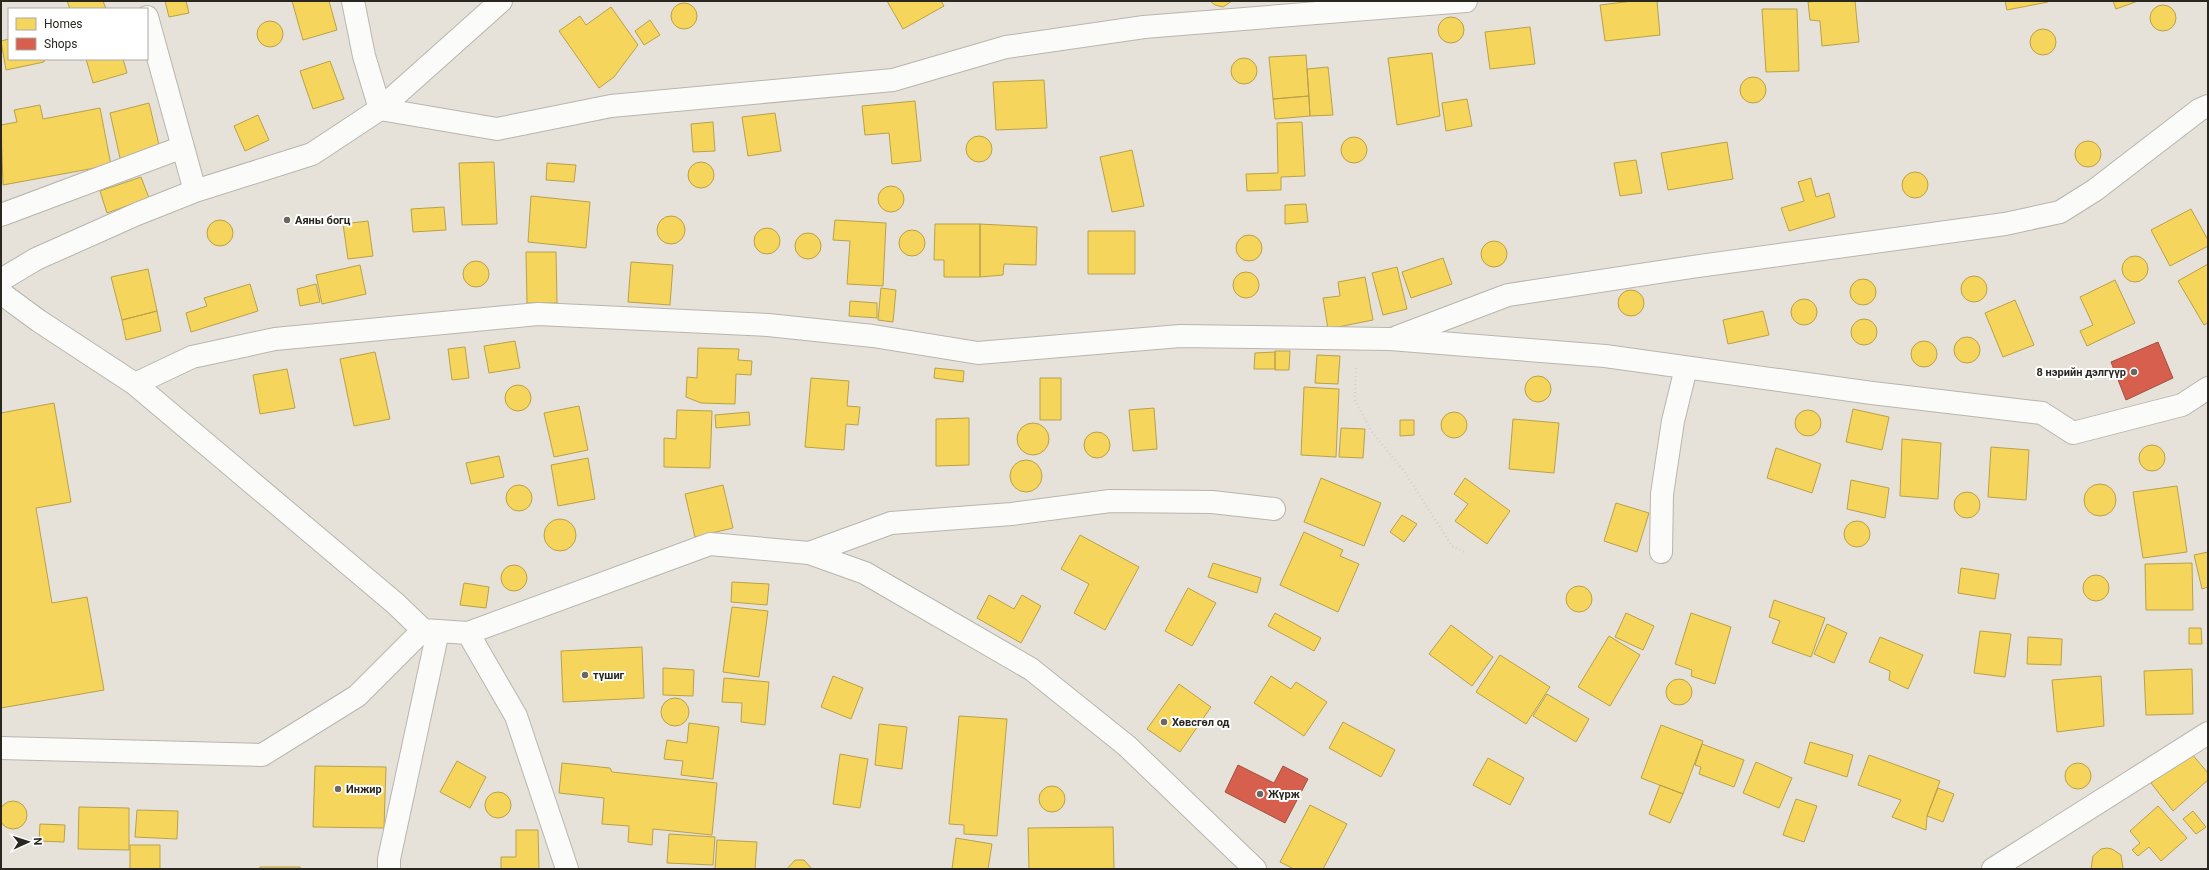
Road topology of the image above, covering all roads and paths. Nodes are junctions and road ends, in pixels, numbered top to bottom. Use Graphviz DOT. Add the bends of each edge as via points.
graph roads {
  1 [pos="353,1"];
  2 [pos="501,1"];
  3 [pos="1466,1"];
  4 [pos="148,21"];
  5 [pos="2208,106"];
  6 [pos="380,109"];
  7 [pos="183,147"];
  8 [pos="195,191"];
  9 [pos="1,215"];
  10 [pos="1,280"];
  11 [pos="1,293"];
  12 [pos="1390,339"];
  13 [pos="1360,340"];
  14 [pos="1686,368"];
  15 [pos="135,384"];
  16 [pos="2208,388"];
  17 [pos="1274,509"];
  18 [pos="1464,552"];
  19 [pos="1661,552"];
  20 [pos="809,553"];
  21 [pos="431,630"];
  22 [pos="468,633"];
  23 [pos="2208,733"];
  24 [pos="1,748"];
  25 [pos="389,869"];
  26 [pos="567,869"];
  27 [pos="1255,869"];
  28 [pos="1993,869"];
  1 -- 6 [label="street" via="364,56"];
  2 -- 6 [label="street"];
  3 -- 6 [label="street" via="1144,27 1006,47 893,80 611,106 497,128"];
  4 -- 7 [label="street"];
  5 -- 12 [label="street" via="2199,110 2095,190 2060,212 2005,224 1692,267 1508,296"];
  6 -- 8 [label="street" via="312,154"];
  7 -- 8 [label="street"];
  7 -- 9 [label="street"];
  8 -- 10 [label="street" via="36,259"];
  11 -- 15 [label="street"];
  12 -- 13 [label="street"];
  12 -- 14 [label="street" via="1605,356"];
  13 -- 15 [label="street" via="1180,336 978,354 873,336 768,325 538,314 275,339 192,357"];
  13 -- 18 [label="path" via="1355,372 1355,400 1372,432 1404,471 1452,546"];
  14 -- 16 [label="street" via="2042,413 2073,433 2182,405"];
  14 -- 19 [label="street" via="1673,421 1662,494"];
  15 -- 21 [label="street" via="396,604"];
  17 -- 20 [label="street" via="1212,502 1110,501 1012,514 891,523"];
  20 -- 22 [label="street" via="710,544"];
  20 -- 27 [label="street" via="865,573 1031,669 1127,746"];
  21 -- 22 [label="street"];
  21 -- 24 [label="street" via="357,696 262,755"];
  21 -- 25 [label="street"];
  22 -- 26 [label="street" via="516,716"];
  23 -- 28 [label="street"];
}
